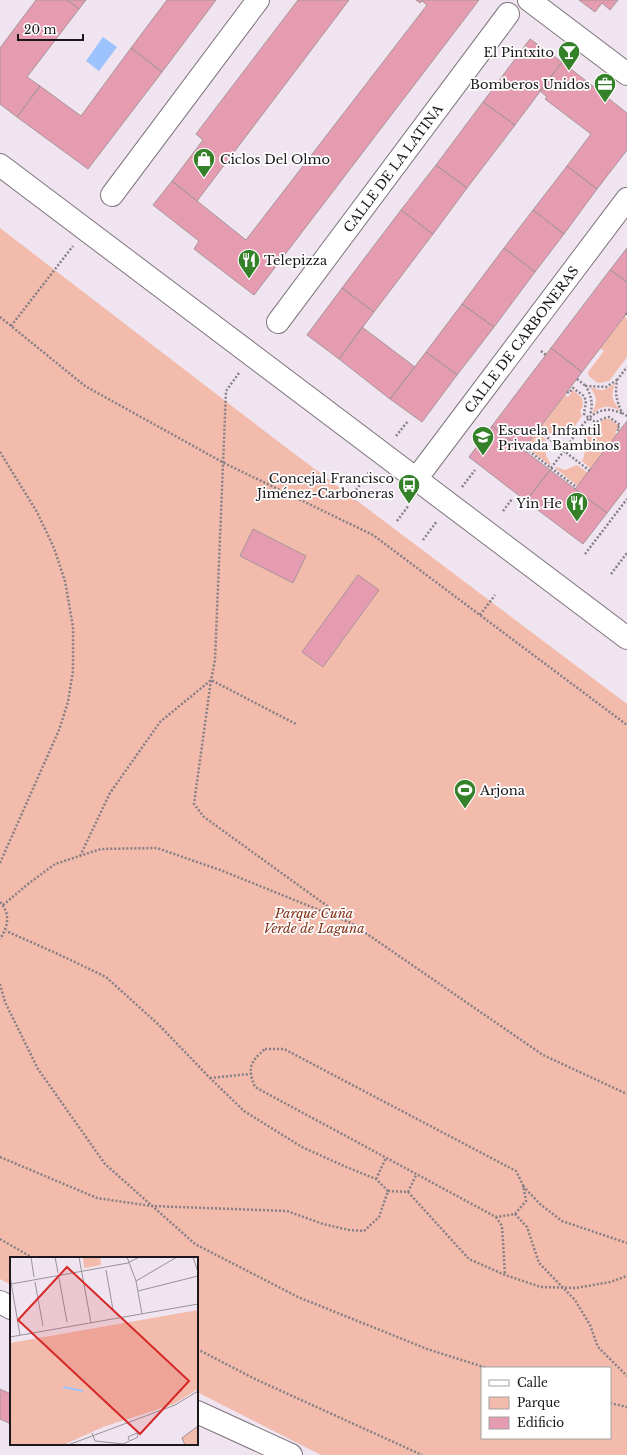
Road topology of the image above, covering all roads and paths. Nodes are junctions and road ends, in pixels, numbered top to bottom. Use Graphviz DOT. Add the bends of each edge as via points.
graph roads {
  1 [pos="258,0"];
  2 [pos="529,0"];
  3 [pos="508,14"];
  4 [pos="627,74"];
  5 [pos="0,165"];
  6 [pos="112,195"];
  7 [pos="627,199"];
  8 [pos="74,244"];
  9 [pos="0,317"];
  10 [pos="278,322"];
  11 [pos="11,326"];
  12 [pos="541,351"];
  13 [pos="546,355"];
  14 [pos="627,367"];
  15 [pos="240,372"];
  16 [pos="577,379"];
  17 [pos="617,380"];
  18 [pos="586,386"];
  19 [pos="567,392"];
  20 [pos="622,413"];
  21 [pos="627,416"];
  22 [pos="589,417"];
  23 [pos="408,421"];
  24 [pos="538,430"];
  25 [pos="620,431"];
  26 [pos="394,439"];
  27 [pos="564,451"];
  28 [pos="0,452"];
  29 [pos="526,452"];
  30 [pos="224,463"];
  31 [pos="551,468"];
  32 [pos="370,470"];
  33 [pos="475,470"];
  34 [pos="590,471"];
  35 [pos="416,479"];
  36 [pos="574,488"];
  37 [pos="460,489"];
  38 [pos="356,490"];
  39 [pos="512,499"];
  40 [pos="627,499"];
  41 [pos="409,505"];
  42 [pos="503,511"];
  43 [pos="397,521"];
  44 [pos="437,521"];
  45 [pos="423,540"];
  46 [pos="627,553"];
  47 [pos="585,554"];
  48 [pos="611,574"];
  49 [pos="495,595"];
  50 [pos="480,615"];
  51 [pos="627,638"];
  52 [pos="212,680"];
  53 [pos="296,724"];
  54 [pos="627,725"];
  55 [pos="80,856"];
  56 [pos="0,863"];
  57 [pos="0,902"];
  58 [pos="3,905"];
  59 [pos="351,923"];
  60 [pos="6,930"];
  61 [pos="0,939"];
  62 [pos="0,984"];
  63 [pos="250,1074"];
  64 [pos="210,1078"];
  65 [pos="627,1094"];
  66 [pos="0,1156"];
  67 [pos="386,1158"];
  68 [pos="416,1174"];
  69 [pos="376,1179"];
  70 [pos="523,1186"];
  71 [pos="388,1191"];
  72 [pos="408,1192"];
  73 [pos="151,1206"];
  74 [pos="515,1214"];
  75 [pos="496,1217"];
  76 [pos="0,1239"];
  77 [pos="627,1243"];
  78 [pos="31,1257"];
  79 [pos="505,1275"];
  80 [pos="627,1276"];
  81 [pos="562,1288"];
  82 [pos="0,1302"];
  83 [pos="10,1307"];
  84 [pos="198,1350"];
  85 [pos="484,1367"];
  86 [pos="627,1376"];
  87 [pos="611,1403"];
  88 [pos="627,1407"];
  89 [pos="198,1412"];
  90 [pos="291,1455"];
  91 [pos="422,1455"];
  1 -- 6 [label="street"];
  2 -- 4 [label="street"];
  3 -- 10 [label="street, CALLE DE LA LATINA"];
  5 -- 35 [label="street"];
  7 -- 35 [label="street, CALLE DE CARBONERAS"];
  8 -- 11 [label="path"];
  9 -- 11 [label="path"];
  11 -- 30 [label="path" via="85,386"];
  12 -- 13 [label="path"];
  14 -- 17 [label="path"];
  15 -- 30 [label="path" via="226,391"];
  16 -- 18 [label="path"];
  17 -- 18 [label="path" via="606,387"];
  17 -- 20 [label="path" via="615,393"];
  18 -- 22 [label="path" via="593,404"];
  19 -- 22 [label="path" via="573,388 584,396 584,414"];
  20 -- 21 [label="path"];
  20 -- 22 [label="path" via="608,409"];
  22 -- 25 [label="path" via="598,422 609,417 620,425 617,429"];
  22 -- 27 [label="path"];
  23 -- 26 [label="path"];
  24 -- 27 [label="path"];
  27 -- 31 [label="path"];
  27 -- 34 [label="path"];
  28 -- 56 [label="path" via="38,512 65,581 73,627 73,671 68,702 59,730"];
  29 -- 31 [label="path" via="528,450"];
  30 -- 50 [label="path" via="372,535"];
  30 -- 52 [label="path" via="216,660"];
  31 -- 36 [label="path" via="575,486"];
  32 -- 38 [label="path"];
  33 -- 37 [label="path"];
  35 -- 51 [label="street"];
  39 -- 42 [label="path"];
  40 -- 47 [label="path"];
  41 -- 43 [label="path"];
  44 -- 45 [label="path"];
  46 -- 48 [label="path"];
  49 -- 50 [label="path"];
  50 -- 54 [label="path"];
  52 -- 53 [label="path"];
  52 -- 55 [label="path" via="160,722 110,793"];
  52 -- 59 [label="path" via="194,804 204,817"];
  55 -- 58 [label="path" via="55,864"];
  55 -- 59 [label="path" via="101,849 157,848 223,871"];
  57 -- 58 [label="path"];
  58 -- 60 [label="path" via="7,913"];
  59 -- 65 [label="path" via="543,1055"];
  60 -- 61 [label="path"];
  60 -- 64 [label="path" via="106,977 159,1025"];
  62 -- 73 [label="path" via="5,1002 38,1069 106,1164"];
  63 -- 64 [label="path"];
  63 -- 67 [label="path" via="255,1087"];
  63 -- 70 [label="path" via="254,1059 266,1049 284,1049 516,1171"];
  64 -- 69 [label="path" via="244,1111 302,1146"];
  66 -- 73 [label="path" via="97,1198"];
  67 -- 68 [label="path"];
  67 -- 69 [label="path"];
  68 -- 72 [label="path"];
  68 -- 75 [label="path"];
  69 -- 71 [label="path"];
  70 -- 74 [label="path" via="526,1201"];
  70 -- 77 [label="path" via="540,1204 562,1221"];
  71 -- 72 [label="path"];
  71 -- 73 [label="path" via="379,1217 364,1230 349,1230 323,1224 287,1211"];
  72 -- 79 [label="path" via="469,1260"];
  73 -- 85 [label="path" via="195,1244 298,1297 427,1349"];
  74 -- 75 [label="path"];
  74 -- 81 [label="path" via="527,1227 539,1263"];
  75 -- 79 [label="path" via="502,1226"];
  76 -- 78 [label="path"];
  79 -- 81 [label="path" via="541,1287"];
  80 -- 81 [label="path" via="610,1282"];
  81 -- 86 [label="path" via="575,1300 590,1325 598,1347"];
  82 -- 83 [label="street"];
  84 -- 91 [label="path" via="255,1379"];
  87 -- 88 [label="path"];
  89 -- 90 [label="street"];
}
